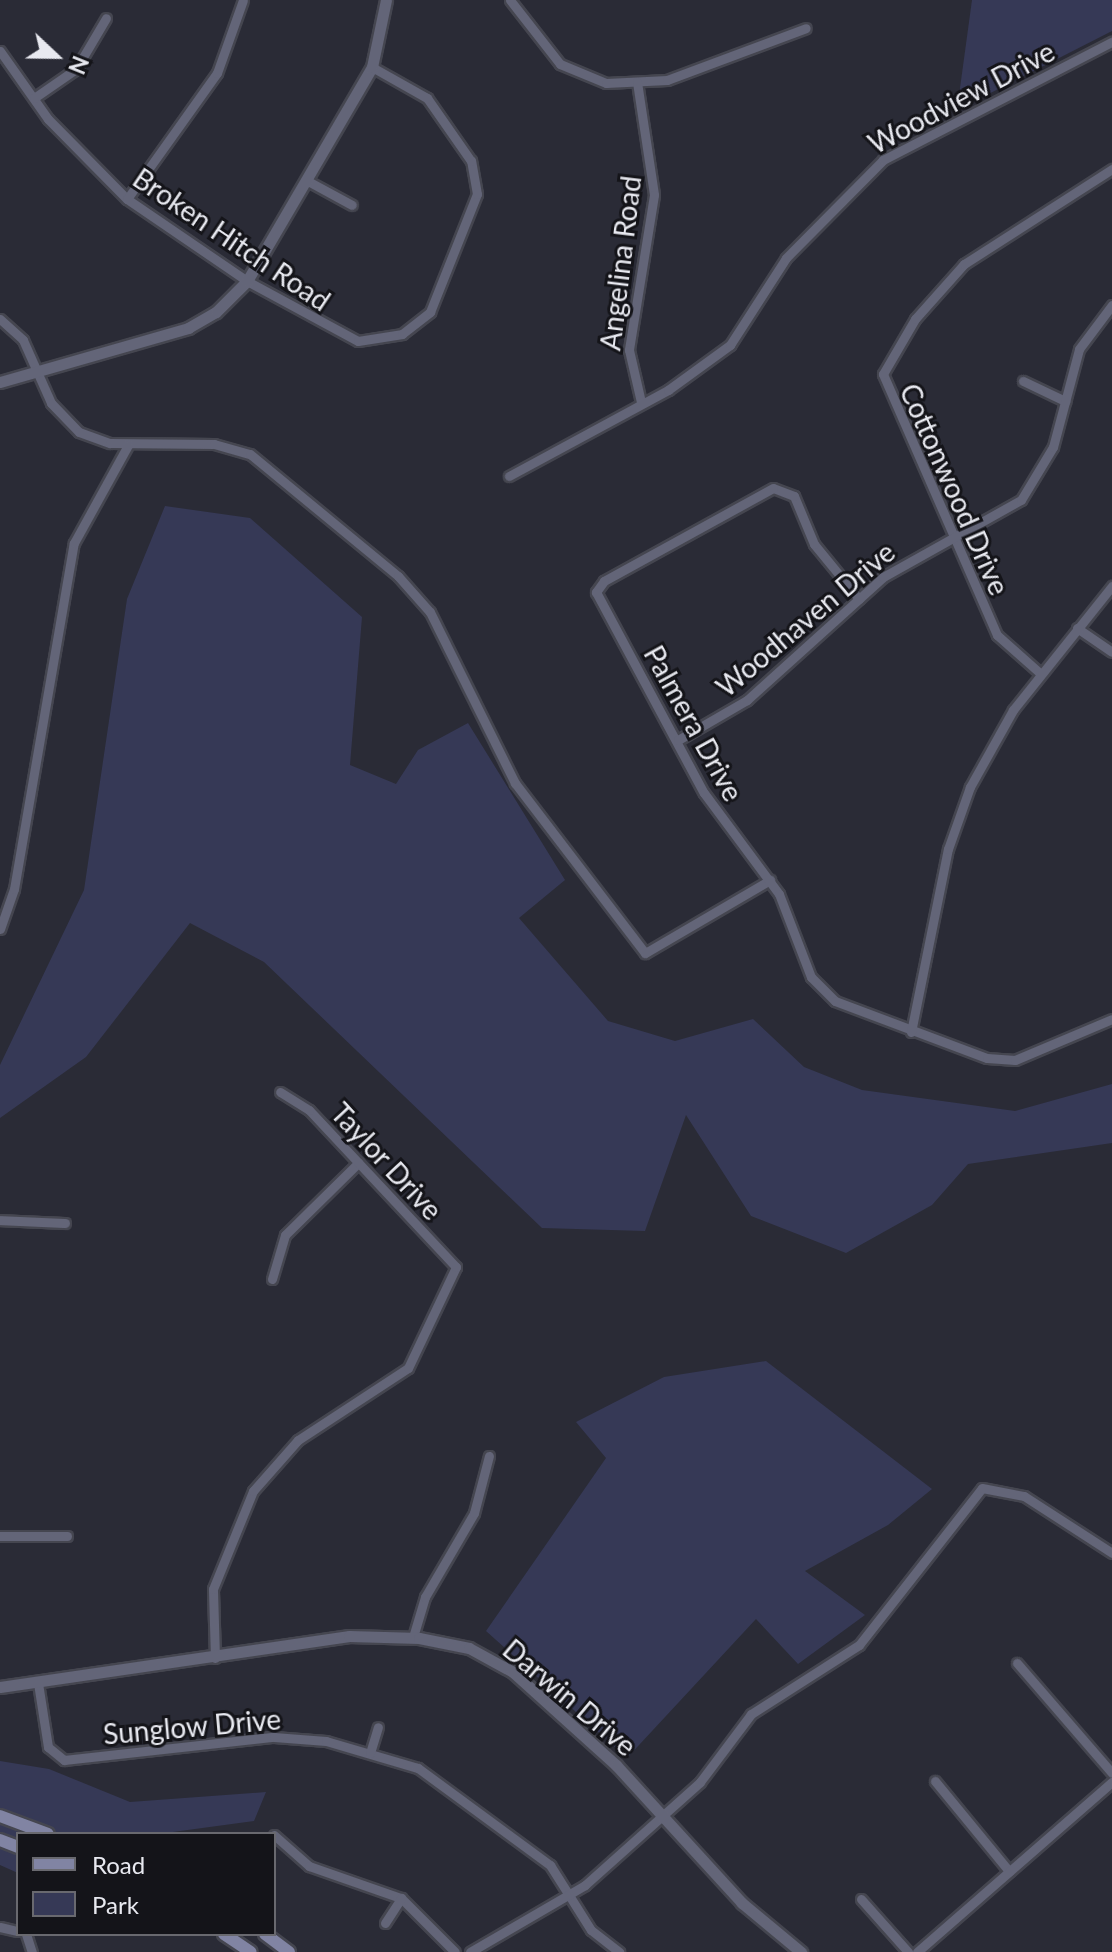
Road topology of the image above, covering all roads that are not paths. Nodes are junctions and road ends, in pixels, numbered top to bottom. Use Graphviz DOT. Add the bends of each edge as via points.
graph roads {
  1 [pos="243,0"];
  2 [pos="386,0"];
  3 [pos="510,0"];
  4 [pos="106,18"];
  5 [pos="806,28"];
  6 [pos="1112,42"];
  7 [pos="0,51"];
  8 [pos="372,67"];
  9 [pos="637,82"];
  10 [pos="34,98"];
  11 [pos="1112,169"];
  12 [pos="306,180"];
  13 [pos="127,199"];
  14 [pos="352,205"];
  15 [pos="247,281"];
  16 [pos="1112,305"];
  17 [pos="0,319"];
  18 [pos="36,367"];
  19 [pos="1023,381"];
  20 [pos="0,382"];
  21 [pos="1065,401"];
  22 [pos="641,402"];
  23 [pos="128,445"];
  24 [pos="509,476"];
  25 [pos="951,536"];
  26 [pos="1112,586"];
  27 [pos="859,599"];
  28 [pos="1077,628"];
  29 [pos="1112,652"];
  30 [pos="1041,674"];
  31 [pos="678,740"];
  32 [pos="770,880"];
  33 [pos="0,929"];
  34 [pos="1112,1019"];
  35 [pos="911,1032"];
  36 [pos="280,1092"];
  37 [pos="358,1163"];
  38 [pos="0,1220"];
  39 [pos="65,1223"];
  40 [pos="272,1279"];
  41 [pos="489,1456"];
  42 [pos="0,1536"];
  43 [pos="67,1536"];
  44 [pos="1112,1553"];
  45 [pos="413,1637"];
  46 [pos="215,1658"];
  47 [pos="1017,1663"];
  48 [pos="38,1683"];
  49 [pos="0,1687"];
  50 [pos="378,1727"];
  51 [pos="370,1753"];
  52 [pos="1112,1773"];
  53 [pos="935,1781"];
  54 [pos="1112,1782"];
  55 [pos="0,1816"];
  56 [pos="667,1816"];
  57 [pos="43,1832"];
  58 [pos="276,1837"];
  59 [pos="1009,1871"];
  60 [pos="571,1895"];
  61 [pos="401,1898"];
  62 [pos="861,1899"];
  63 [pos="385,1923"];
  64 [pos="227,1936"];
  65 [pos="268,1936"];
  66 [pos="251,1952"];
  67 [pos="289,1952"];
  68 [pos="455,1952"];
  69 [pos="470,1952"];
  70 [pos="619,1952"];
  71 [pos="801,1952"];
  72 [pos="908,1952"];
  73 [pos="917,1952"];
  1 -- 13 [label="street" via="217,73"];
  2 -- 8 [label="street"];
  3 -- 9 [label="street" via="560,64 586,79"];
  4 -- 10 [label="street" via="76,69"];
  5 -- 9 [label="street" via="667,80"];
  6 -- 22 [label="street, Woodview Drive" via="883,160 786,258 730,345"];
  7 -- 10 [label="street, Broken Hitch Road"];
  8 -- 12 [label="street"];
  8 -- 15 [label="street, Broken Hitch Road" via="427,98 471,161 475,214 439,297 402,334 358,341"];
  9 -- 22 [label="street, Angelina Road" via="654,195 629,350"];
  10 -- 13 [label="street, Broken Hitch Road"];
  11 -- 25 [label="street, Cottonwood Drive" via="964,264 915,319 883,374"];
  12 -- 14 [label="street"];
  12 -- 15 [label="street"];
  13 -- 15 [label="street, Broken Hitch Road"];
  15 -- 18 [label="street" via="188,328"];
  16 -- 21 [label="street, Woodhaven Drive" via="1079,349"];
  17 -- 18 [label="street" via="23,340"];
  18 -- 20 [label="street"];
  18 -- 23 [label="street" via="51,403 79,432"];
  19 -- 21 [label="street"];
  21 -- 25 [label="street, Woodhaven Drive" via="1044,471 1021,500"];
  22 -- 24 [label="street, Woodview Drive"];
  23 -- 32 [label="street" via="214,444 271,466 430,612 475,714 515,783 645,953"];
  23 -- 33 [label="street" via="74,543 14,889"];
  25 -- 27 [label="street, Woodhaven Drive"];
  25 -- 30 [label="street, Cottonwood Drive" via="997,635"];
  26 -- 28 [label="street"];
  27 -- 31 [label="street, Woodhaven Drive" via="747,700"];
  27 -- 31 [label="street, Palmera Drive" via="832,571 785,488 773,488 604,581 597,601"];
  28 -- 29 [label="street"];
  28 -- 30 [label="street"];
  30 -- 35 [label="street" via="970,787 948,849"];
  31 -- 32 [label="street, Palmera Drive" via="704,793"];
  32 -- 35 [label="street, Palmera Drive" via="811,977 845,1008"];
  34 -- 35 [label="street, Palmera Drive" via="1015,1060"];
  36 -- 37 [label="street, Taylor Drive" via="309,1110"];
  37 -- 40 [label="street" via="285,1235"];
  37 -- 46 [label="street, Taylor Drive" via="456,1267 408,1368 298,1440 253,1491 213,1589"];
  38 -- 39 [label="street"];
  41 -- 45 [label="street" via="474,1513 425,1597"];
  42 -- 43 [label="street"];
  44 -- 56 [label="street" via="1050,1509 994,1485 982,1488 859,1645 751,1714"];
  45 -- 46 [label="street, Darwin Drive" via="349,1636"];
  45 -- 56 [label="street, Darwin Drive" via="469,1648 513,1672"];
  46 -- 48 [label="street, Darwin Drive"];
  47 -- 52 [label="street"];
  48 -- 49 [label="street, Darwin Drive"];
  48 -- 51 [label="street, Sunglow Drive" via="48,1747 64,1760 274,1737"];
  50 -- 51 [label="street"];
  51 -- 60 [label="street, Sunglow Drive" via="418,1768 482,1809 550,1865"];
  53 -- 59 [label="street"];
  54 -- 59 [label="street"];
  55 -- 57 [label="main road"];
  56 -- 60 [label="street"];
  56 -- 71 [label="street, Darwin Drive" via="742,1903"];
  58 -- 61 [label="street" via="309,1866"];
  59 -- 73 [label="street"];
  60 -- 69 [label="street"];
  60 -- 70 [label="street, Sunglow Drive" via="591,1930"];
  61 -- 63 [label="street"];
  61 -- 68 [label="street"];
  62 -- 72 [label="street"];
  64 -- 66 [label="main road"];
  65 -- 67 [label="main road"];
}
